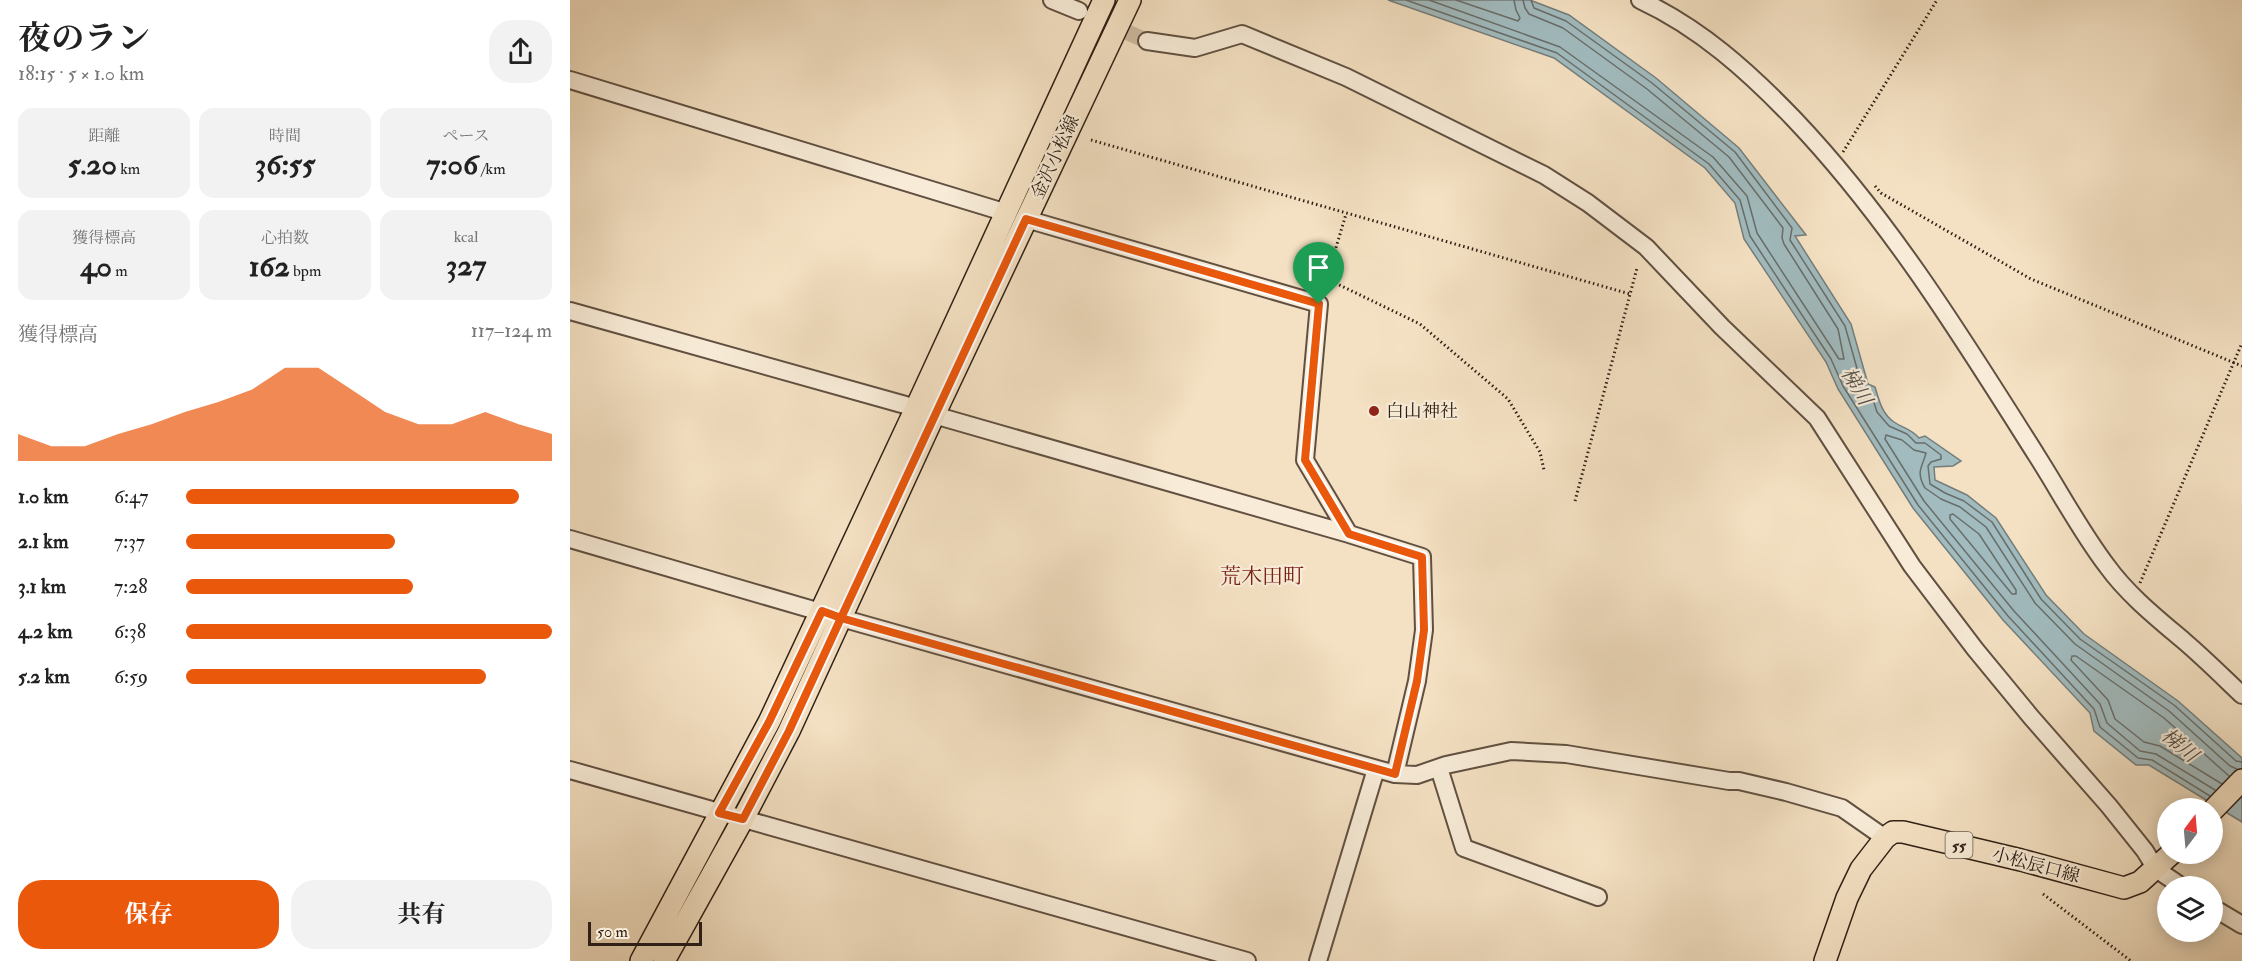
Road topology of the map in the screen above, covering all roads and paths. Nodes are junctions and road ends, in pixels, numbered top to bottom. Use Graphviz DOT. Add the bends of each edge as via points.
graph roads {
  1 [pos="1052,0"];
  2 [pos="1104,0"];
  3 [pos="1130,0"];
  4 [pos="1640,0"];
  5 [pos="1937,0"];
  6 [pos="1079,11"];
  7 [pos="1147,41"];
  8 [pos="570,80"];
  9 [pos="1091,140"];
  10 [pos="1844,151"];
  11 [pos="1874,185"];
  12 [pos="1346,213"];
  13 [pos="1017,216"];
  14 [pos="1637,268"];
  15 [pos="1327,279"];
  16 [pos="1630,294"];
  17 [pos="1319,304"];
  18 [pos="570,311"];
  19 [pos="2242,343"];
  20 [pos="2234,362"];
  21 [pos="2242,366"];
  22 [pos="925,412"];
  23 [pos="1544,470"];
  24 [pos="1575,501"];
  25 [pos="1349,534"];
  26 [pos="570,539"];
  27 [pos="2135,596"];
  28 [pos="831,615"];
  29 [pos="2242,695"];
  30 [pos="1439,768"];
  31 [pos="1376,769"];
  32 [pos="570,770"];
  33 [pos="1395,774"];
  34 [pos="2242,780"];
  35 [pos="2223,800"];
  36 [pos="719,813"];
  37 [pos="743,819"];
  38 [pos="1885,838"];
  39 [pos="2157,858"];
  40 [pos="2161,864"];
  41 [pos="2043,894"];
  42 [pos="1598,897"];
  43 [pos="2223,914"];
  44 [pos="2242,925"];
  45 [pos="641,961"];
  46 [pos="664,961"];
  47 [pos="1247,961"];
  48 [pos="1318,961"];
  49 [pos="1825,961"];
  50 [pos="2132,961"];
  1 -- 6 [label="street"];
  2 -- 13 [label="main road, 金沢小松線"];
  3 -- 13 [label="main road, 金沢小松線"];
  4 -- 27 [label="street" via="1702,36 1760,83 1830,157 1894,238 1986,374 2107,567"];
  5 -- 10 [label="path"];
  7 -- 39 [label="street" via="1195,48 1242,34 1346,77 1544,175 1588,202 1646,247 1817,418 1912,566 1975,649 2145,851"];
  8 -- 13 [label="street"];
  9 -- 12 [label="path"];
  11 -- 20 [label="path" via="1881,194 2031,279"];
  12 -- 15 [label="path"];
  12 -- 16 [label="path"];
  13 -- 17 [label="street"];
  13 -- 22 [label="main road, 金沢小松線"];
  14 -- 16 [label="path"];
  15 -- 17 [label="path"];
  15 -- 23 [label="path" via="1420,324 1508,399 1540,452"];
  16 -- 24 [label="path"];
  17 -- 25 [label="street" via="1305,460"];
  18 -- 22 [label="street"];
  19 -- 20 [label="path"];
  20 -- 21 [label="path"];
  20 -- 27 [label="path"];
  22 -- 25 [label="street"];
  22 -- 28 [label="main road, 金沢小松線"];
  25 -- 33 [label="street" via="1422,557 1424,630 1417,681"];
  26 -- 28 [label="street"];
  27 -- 29 [label="street"];
  28 -- 31 [label="street"];
  28 -- 36 [label="main road, 金沢小松線"];
  28 -- 37 [label="main road, 金沢小松線" via="789,731"];
  30 -- 33 [label="street" via="1417,775"];
  30 -- 38 [label="street" via="1510,751 1566,754 1739,781 1842,808"];
  30 -- 42 [label="street" via="1464,848"];
  31 -- 33 [label="street"];
  31 -- 48 [label="street"];
  32 -- 36 [label="street"];
  34 -- 35 [label="main road"];
  36 -- 37 [label="street"];
  36 -- 45 [label="main road, 金沢小松線"];
  37 -- 46 [label="main road, 金沢小松線"];
  37 -- 47 [label="street"];
  38 -- 40 [label="main road, 小松辰口線 / 55" via="1893,832 1903,832 2124,888 2140,882"];
  38 -- 49 [label="main road" via="1853,885"];
  41 -- 50 [label="path"];
  43 -- 44 [label="street"];
}
